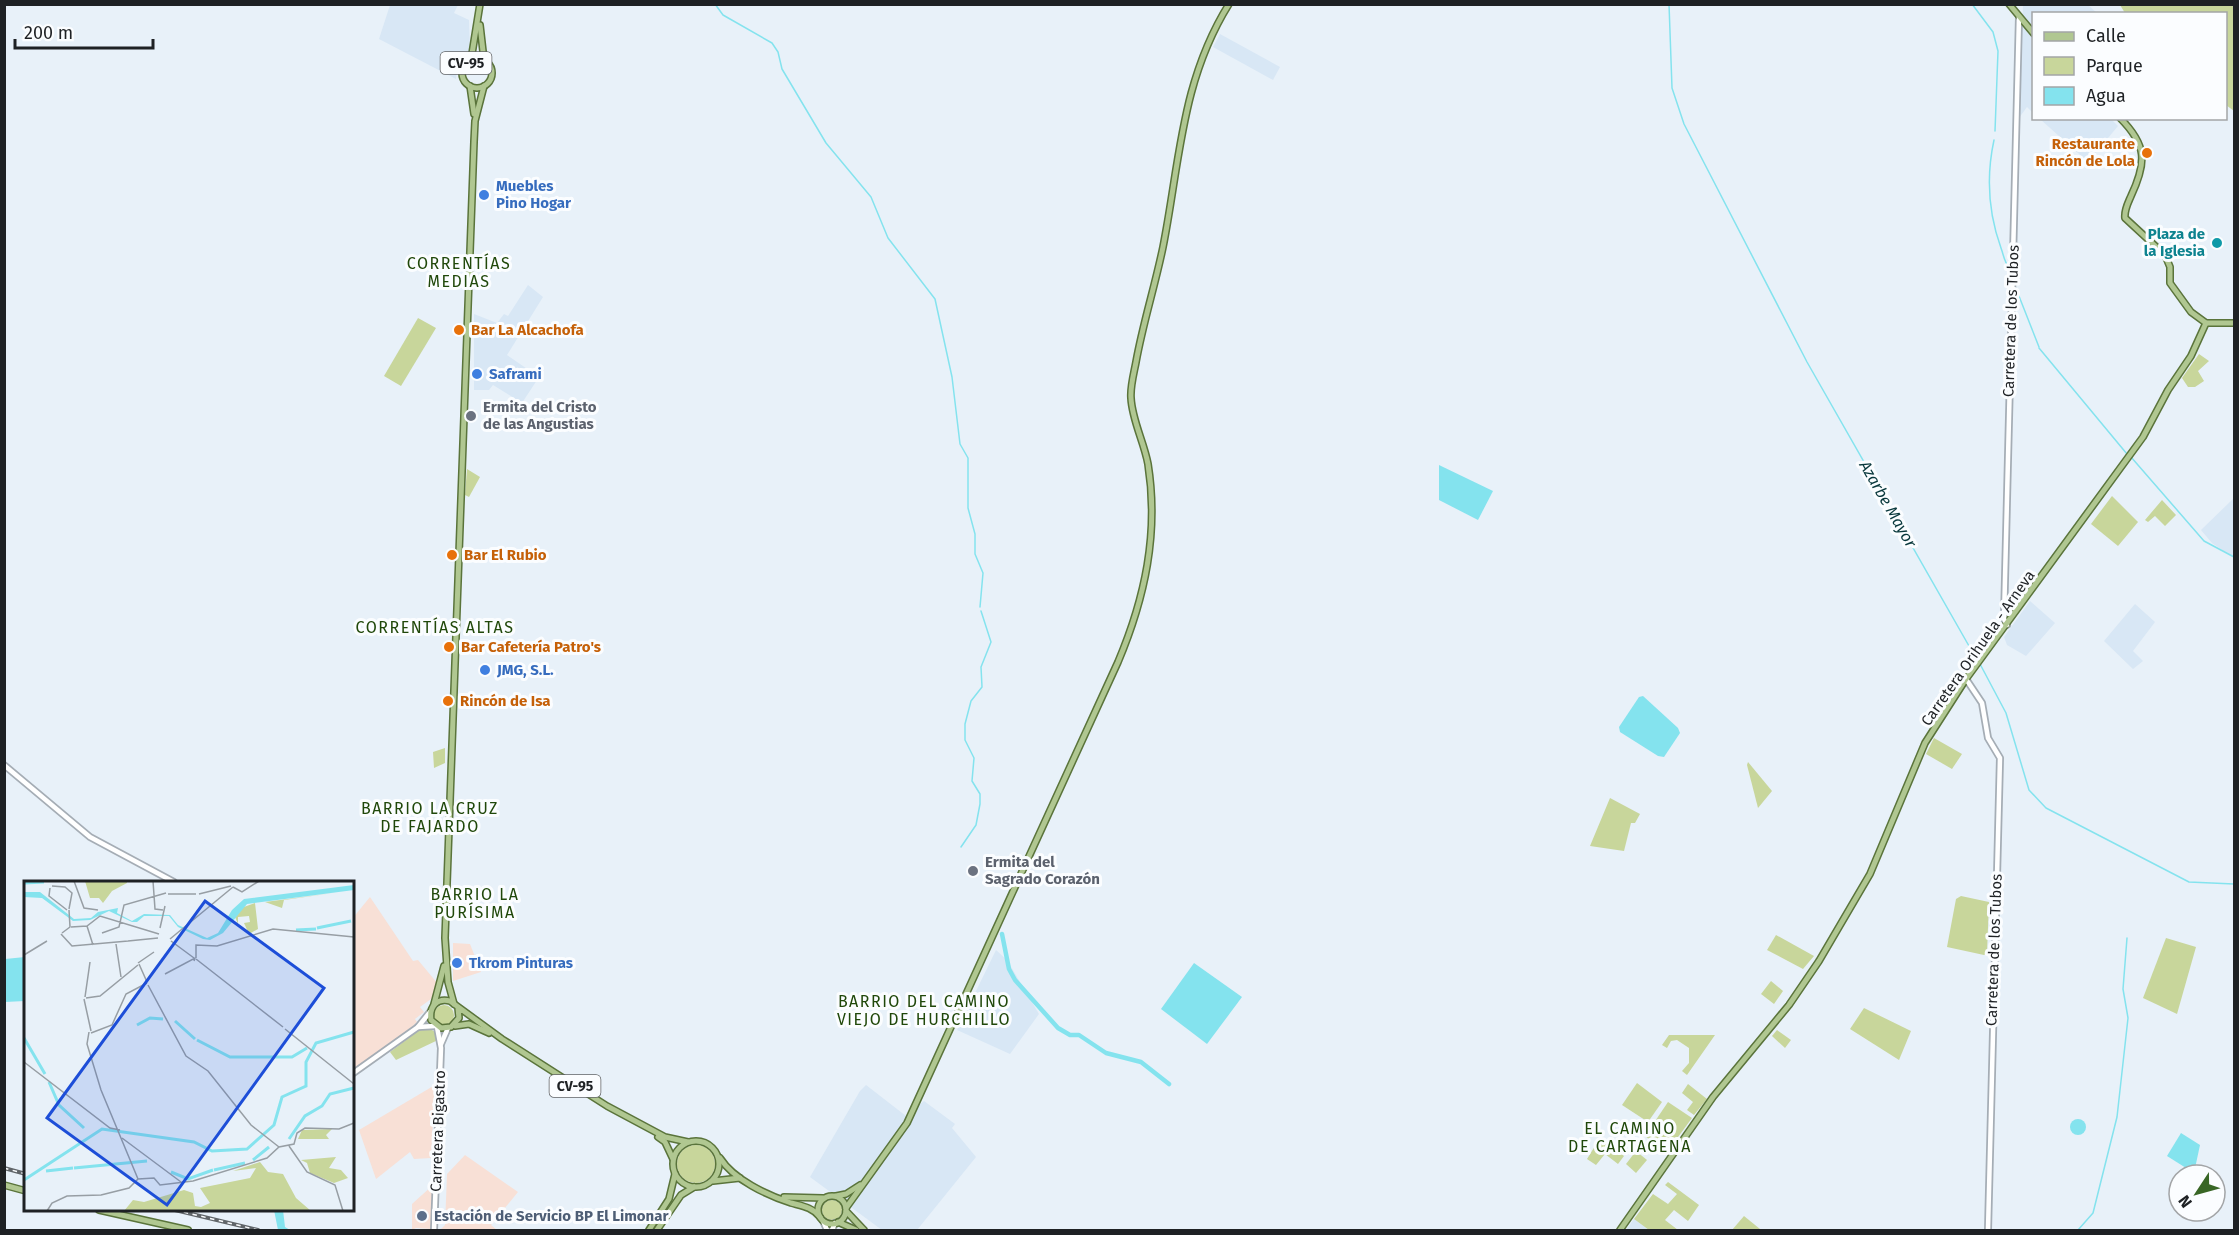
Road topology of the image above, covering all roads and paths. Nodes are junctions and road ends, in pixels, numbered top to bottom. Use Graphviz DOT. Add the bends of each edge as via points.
graph roads {
  1 [pos="480,4"];
  2 [pos="1229,4"];
  3 [pos="2008,4"];
  4 [pos="479,14"];
  5 [pos="2019,17"];
  6 [pos="2032,32"];
  7 [pos="471,60"];
  8 [pos="484,60"];
  9 [pos="470,86"];
  10 [pos="484,86"];
  11 [pos="2122,120"];
  12 [pos="475,121"];
  13 [pos="2206,322"];
  14 [pos="2235,323"];
  15 [pos="2007,625"];
  16 [pos="1966,679"];
  17 [pos="4,765"];
  18 [pos="172,881"];
  19 [pos="445,962"];
  20 [pos="434,1004"];
  21 [pos="456,1006"];
  22 [pos="430,1012"];
  23 [pos="436,1026"];
  24 [pos="418,1027"];
  25 [pos="451,1027"];
  26 [pos="502,1039"];
  27 [pos="441,1044"];
  28 [pos="354,1073"];
  29 [pos="649,1130"];
  30 [pos="688,1142"];
  31 [pos="719,1156"];
  32 [pos="674,1159"];
  33 [pos="675,1174"];
  34 [pos="740,1178"];
  35 [pos="712,1182"];
  36 [pos="864,1183"];
  37 [pos="4,1185"];
  38 [pos="694,1187"];
  39 [pos="24,1190"];
  40 [pos="775,1195"];
  41 [pos="832,1196"];
  42 [pos="825,1198"];
  43 [pos="846,1210"];
  44 [pos="107,1211"];
  45 [pos="822,1219"];
  46 [pos="837,1223"];
  47 [pos="188,1230"];
  48 [pos="434,1230"];
  49 [pos="649,1230"];
  50 [pos="657,1230"];
  51 [pos="827,1230"];
  52 [pos="832,1230"];
  53 [pos="856,1230"];
  54 [pos="864,1230"];
  55 [pos="1620,1230"];
  56 [pos="1988,1230"];
  1 -- 4 [label="main road, CV-95"];
  2 -- 36 [label="main road" via="1201,56 1190,92 1163,248 1145,313 1134,376 1131,398 1151,483 1151,552 1141,601 1118,662 907,1123"];
  3 -- 5 [label="main road"];
  4 -- 7 [label="main road, CV-95"];
  4 -- 8 [label="main road, CV-95"];
  5 -- 6 [label="main road"];
  5 -- 15 [label="street, Carretera de los Tubos" via="2004,619"];
  7 -- 8 [label="main road, CV-95"];
  7 -- 9 [label="main road, CV-95" via="463,70"];
  8 -- 10 [label="main road, CV-95" via="492,74"];
  9 -- 10 [label="main road, CV-95"];
  9 -- 12 [label="main road, CV-95"];
  10 -- 12 [label="main road, CV-95"];
  11 -- 13 [label="main road" via="2141,143 2142,155 2139,178 2124,218 2165,255 2170,283 2191,312"];
  12 -- 19 [label="main road, CV-95"];
  13 -- 14 [label="main road"];
  13 -- 15 [label="main road, Carretera Orihuela - Arneva" via="2191,356 2130,456"];
  15 -- 16 [label="main road, Carretera Orihuela - Arneva"];
  16 -- 55 [label="main road, Carretera Orihuela - Arneva" via="1925,743 1870,874 1819,961 1790,1005 1713,1097"];
  16 -- 56 [label="street, Carretera de los Tubos" via="1982,703 1988,738 2000,758"];
  17 -- 18 [label="street" via="90,837"];
  19 -- 20 [label="main road, CV-95"];
  19 -- 21 [label="main road, CV-95"];
  20 -- 21 [label="main road" via="446,1000"];
  20 -- 22 [label="main road, CV-95"];
  21 -- 25 [label="main road, CV-95" via="459,1018"];
  21 -- 26 [label="main road, CV-95"];
  22 -- 23 [label="main road"];
  22 -- 24 [label="street"];
  23 -- 24 [label="street"];
  23 -- 25 [label="main road, CV-95"];
  23 -- 27 [label="street, Carretera Bigastro"];
  24 -- 28 [label="street"];
  25 -- 26 [label="main road, CV-95" via="474,1025"];
  25 -- 27 [label="street, Carretera Bigastro"];
  26 -- 29 [label="main road, CV-95"];
  27 -- 48 [label="street, Carretera Bigastro"];
  29 -- 30 [label="main road, CV-95"];
  29 -- 32 [label="main road, CV-95" via="665,1142"];
  30 -- 31 [label="main road, CV-95" via="705,1142"];
  30 -- 32 [label="main road"];
  31 -- 34 [label="main road"];
  31 -- 35 [label="main road" via="719,1170"];
  32 -- 33 [label="main road"];
  33 -- 38 [label="main road"];
  33 -- 49 [label="main road" via="669,1199"];
  34 -- 35 [label="main road"];
  34 -- 40 [label="main road"];
  35 -- 38 [label="main road"];
  36 -- 41 [label="main road" via="846,1194"];
  36 -- 43 [label="main road"];
  37 -- 39 [label="main road"];
  38 -- 50 [label="main road" via="681,1195"];
  40 -- 42 [label="main road" via="800,1200"];
  40 -- 45 [label="main road" via="810,1208"];
  41 -- 42 [label="main road"];
  41 -- 43 [label="main road" via="840,1198"];
  42 -- 45 [label="main road" via="819,1204"];
  43 -- 46 [label="main road"];
  43 -- 54 [label="main road"];
  44 -- 47 [label="main road"];
  45 -- 46 [label="main road"];
  45 -- 51 [label="street"];
  46 -- 52 [label="street"];
  46 -- 53 [label="main road"];
}
